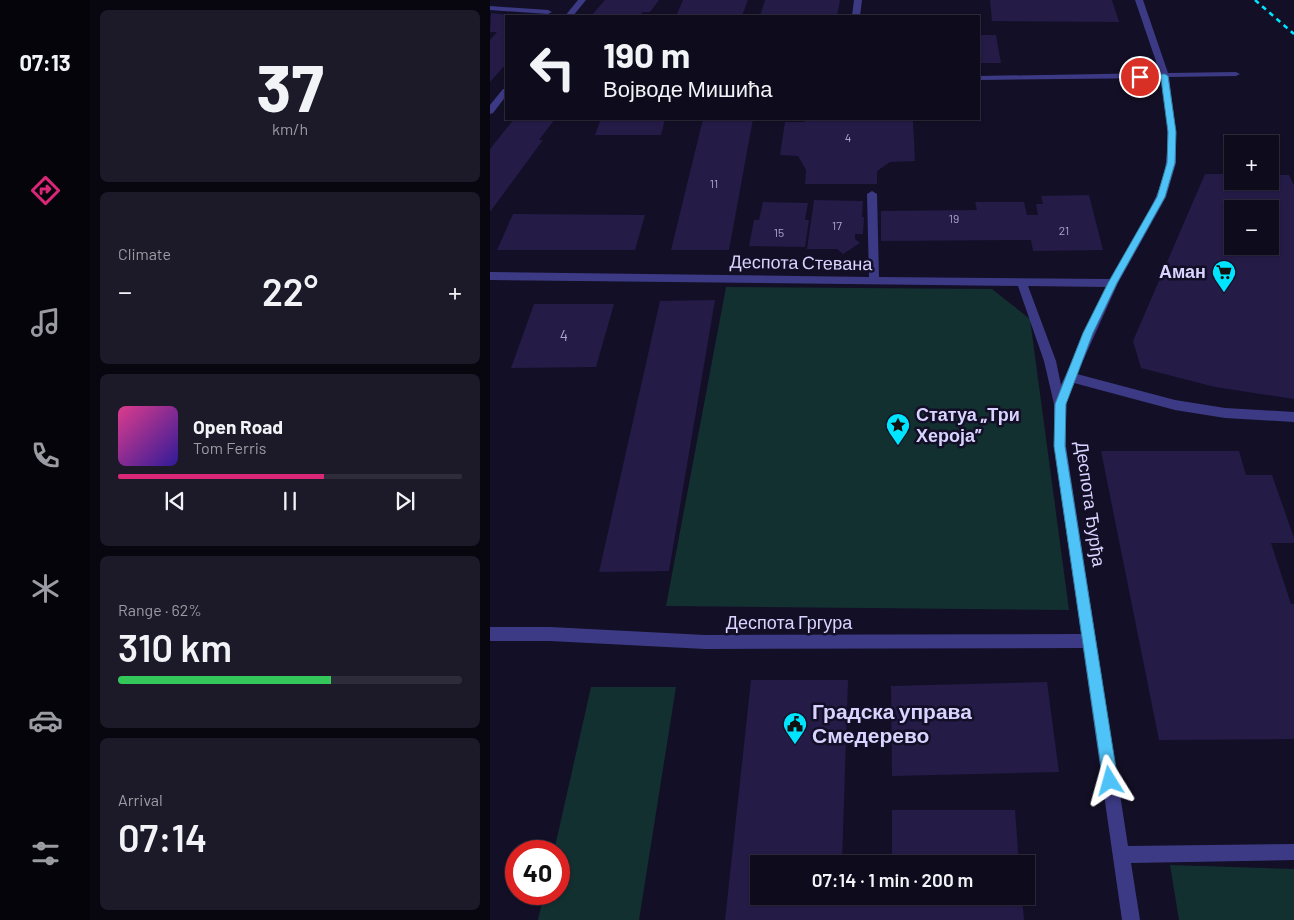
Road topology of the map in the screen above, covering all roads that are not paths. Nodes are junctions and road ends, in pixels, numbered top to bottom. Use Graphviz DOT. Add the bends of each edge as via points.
graph roads {
  1 [pos="582,0"];
  2 [pos="858,0"];
  3 [pos="1139,0"];
  4 [pos="490,8"];
  5 [pos="548,12"];
  6 [pos="570,15"];
  7 [pos="856,15"];
  8 [pos="1236,74"];
  9 [pos="1165,76"];
  10 [pos="980,78"];
  11 [pos="505,92"];
  12 [pos="490,111"];
  13 [pos="872,194"];
  14 [pos="490,276"];
  15 [pos="874,281"];
  16 [pos="1022,283"];
  17 [pos="1112,283"];
  18 [pos="1070,377"];
  19 [pos="1060,404"];
  20 [pos="1294,417"];
  21 [pos="490,634"];
  22 [pos="1089,641"];
  23 [pos="1294,852"];
  24 [pos="1121,855"];
  25 [pos="1131,920"];
  1 -- 6 [label="street"];
  2 -- 7 [label="street"];
  3 -- 9 [label="street, Деспота Ђурђа"];
  4 -- 5 [label="street"];
  8 -- 9 [label="street"];
  9 -- 10 [label="street"];
  9 -- 17 [label="street, Деспота Ђурђа" via="1172,132 1171,163 1161,197"];
  11 -- 12 [label="street"];
  13 -- 15 [label="street"];
  14 -- 15 [label="street, Деспота Стевана"];
  15 -- 16 [label="street, Деспота Стевана"];
  16 -- 17 [label="street, Деспота Стевана"];
  16 -- 19 [label="street" via="1050,361"];
  17 -- 18 [label="street, Деспота Ђурђа"];
  18 -- 19 [label="street, Деспота Ђурђа"];
  18 -- 20 [label="street" via="1175,404 1225,413"];
  19 -- 22 [label="street, Деспота Ђурђа" via="1060,446"];
  21 -- 22 [label="street, Деспота Гргура" via="705,642"];
  22 -- 24 [label="street, Деспота Ђурђа"];
  23 -- 24 [label="street"];
  24 -- 25 [label="street, Деспота Ђурђа"];
}
